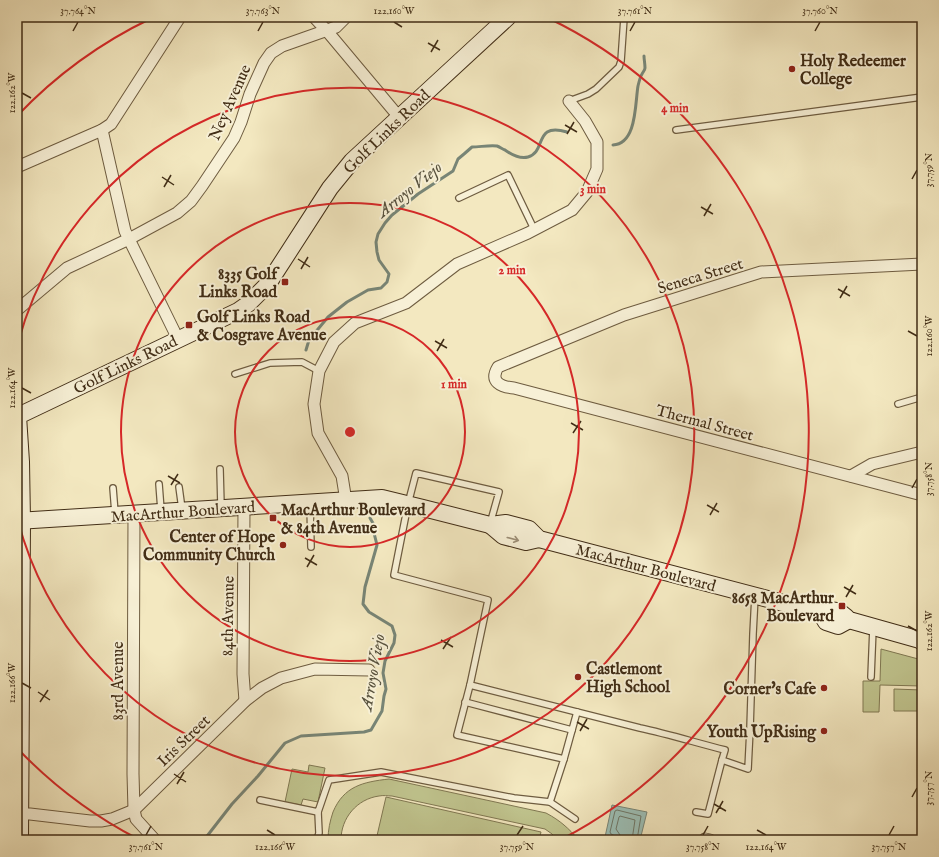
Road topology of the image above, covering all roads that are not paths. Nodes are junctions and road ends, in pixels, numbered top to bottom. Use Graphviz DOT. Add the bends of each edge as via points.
graph roads {
  1 [pos="180,17"];
  2 [pos="314,17"];
  3 [pos="346,17"];
  4 [pos="508,17"];
  5 [pos="624,18"];
  6 [pos="327,30"];
  7 [pos="922,97"];
  8 [pos="569,101"];
  9 [pos="399,117"];
  10 [pos="102,130"];
  11 [pos="676,130"];
  12 [pos="17,167"];
  13 [pos="459,198"];
  14 [pos="534,230"];
  15 [pos="129,239"];
  16 [pos="922,264"];
  17 [pos="17,310"];
  18 [pos="178,339"];
  19 [pos="498,367"];
  20 [pos="319,371"];
  21 [pos="235,374"];
  22 [pos="922,397"];
  23 [pos="898,404"];
  24 [pos="17,414"];
  25 [pos="922,452"];
  26 [pos="220,469"];
  27 [pos="851,476"];
  28 [pos="159,484"];
  29 [pos="179,487"];
  30 [pos="113,488"];
  31 [pos="922,495"];
  32 [pos="346,501"];
  33 [pos="310,503"];
  34 [pos="408,504"];
  35 [pos="244,507"];
  36 [pos="221,509"];
  37 [pos="183,511"];
  38 [pos="161,513"];
  39 [pos="134,514"];
  40 [pos="115,515"];
  41 [pos="20,521"];
  42 [pos="490,525"];
  43 [pos="311,547"];
  44 [pos="755,596"];
  45 [pos="874,628"];
  46 [pos="921,640"];
  47 [pos="369,670"];
  48 [pos="871,677"];
  49 [pos="470,685"];
  50 [pos="245,701"];
  51 [pos="465,702"];
  52 [pos="19,709"];
  53 [pos="577,712"];
  54 [pos="572,730"];
  55 [pos="564,759"];
  56 [pos="722,760"];
  57 [pos="260,800"];
  58 [pos="550,802"];
  59 [pos="134,810"];
  60 [pos="318,812"];
  61 [pos="696,812"];
  62 [pos="19,814"];
  63 [pos="575,819"];
  64 [pos="20,840"];
  65 [pos="155,840"];
  66 [pos="317,840"];
  1 -- 10 [label="street" via="111,124"];
  2 -- 6 [label="street"];
  3 -- 6 [label="street, Ney Avenue" via="336,27"];
  4 -- 9 [label="street, Golf Links Road"];
  5 -- 8 [label="lane" via="619,68 596,89"];
  6 -- 9 [label="street"];
  6 -- 15 [label="street, Ney Avenue" via="282,46 270,53 250,94 234,138 195,196 177,213"];
  7 -- 11 [label="lane"];
  8 -- 14 [label="street" via="597,142 597,168 587,192 572,210"];
  9 -- 18 [label="street, Golf Links Road" via="352,161 330,188 268,284 238,311"];
  10 -- 12 [label="street"];
  10 -- 15 [label="street" via="124,229"];
  13 -- 14 [label="lane" via="508,175"];
  14 -- 20 [label="street" via="458,264 406,303 355,323 334,342"];
  15 -- 17 [label="street, Ney Avenue" via="67,268"];
  15 -- 18 [label="street"];
  16 -- 19 [label="street, Seneca Street" via="761,272 624,315"];
  18 -- 24 [label="street, Golf Links Road"];
  19 -- 27 [label="street, Thermal Street" via="494,377 502,386"];
  20 -- 21 [label="lane" via="302,362 270,363"];
  20 -- 32 [label="street" via="314,404 318,433 342,476"];
  22 -- 23 [label="lane"];
  24 -- 41 [label="street" via="21,462"];
  25 -- 27 [label="street" via="872,464"];
  26 -- 36 [label="lane"];
  27 -- 31 [label="street, Thermal Street"];
  28 -- 38 [label="lane"];
  29 -- 37 [label="lane"];
  30 -- 40 [label="lane"];
  32 -- 33 [label="street, MacArthur Boulevard"];
  32 -- 34 [label="street, MacArthur Boulevard" via="382,498"];
  33 -- 35 [label="street, MacArthur Boulevard"];
  33 -- 43 [label="lane"];
  34 -- 42 [label="street, MacArthur Boulevard"];
  34 -- 42 [label="lane" via="416,474 499,492"];
  34 -- 49 [label="lane" via="394,575 488,600"];
  35 -- 36 [label="street, MacArthur Boulevard"];
  35 -- 50 [label="street, 84th Avenue" via="242,674"];
  36 -- 37 [label="street, MacArthur Boulevard"];
  37 -- 38 [label="street, MacArthur Boulevard"];
  38 -- 39 [label="street, MacArthur Boulevard"];
  39 -- 40 [label="street, MacArthur Boulevard"];
  39 -- 59 [label="street, 83rd Avenue"];
  40 -- 41 [label="street, MacArthur Boulevard"];
  41 -- 52 [label="street"];
  42 -- 44 [label="street, MacArthur Boulevard" via="503,536 526,542 539,539"];
  44 -- 45 [label="street, MacArthur Boulevard" via="822,613 836,611 849,620"];
  44 -- 56 [label="lane" via="748,768"];
  45 -- 46 [label="street, MacArthur Boulevard"];
  45 -- 48 [label="lane"];
  47 -- 50 [label="street, Iris Street" via="315,669 281,678"];
  49 -- 51 [label="lane"];
  49 -- 53 [label="lane"];
  50 -- 59 [label="street, Iris Street"];
  51 -- 54 [label="lane"];
  51 -- 55 [label="lane" via="457,735"];
  52 -- 62 [label="street"];
  53 -- 54 [label="lane"];
  53 -- 56 [label="lane" via="725,750"];
  54 -- 55 [label="lane"];
  55 -- 58 [label="lane"];
  56 -- 61 [label="lane" via="708,814"];
  57 -- 60 [label="lane"];
  58 -- 60 [label="lane" via="514,798 381,772 329,780"];
  58 -- 63 [label="lane"];
  59 -- 62 [label="street, Iris Street" via="101,821"];
  59 -- 65 [label="street, 83rd Avenue" via="136,819"];
  60 -- 66 [label="lane"];
  62 -- 64 [label="street"];
}
